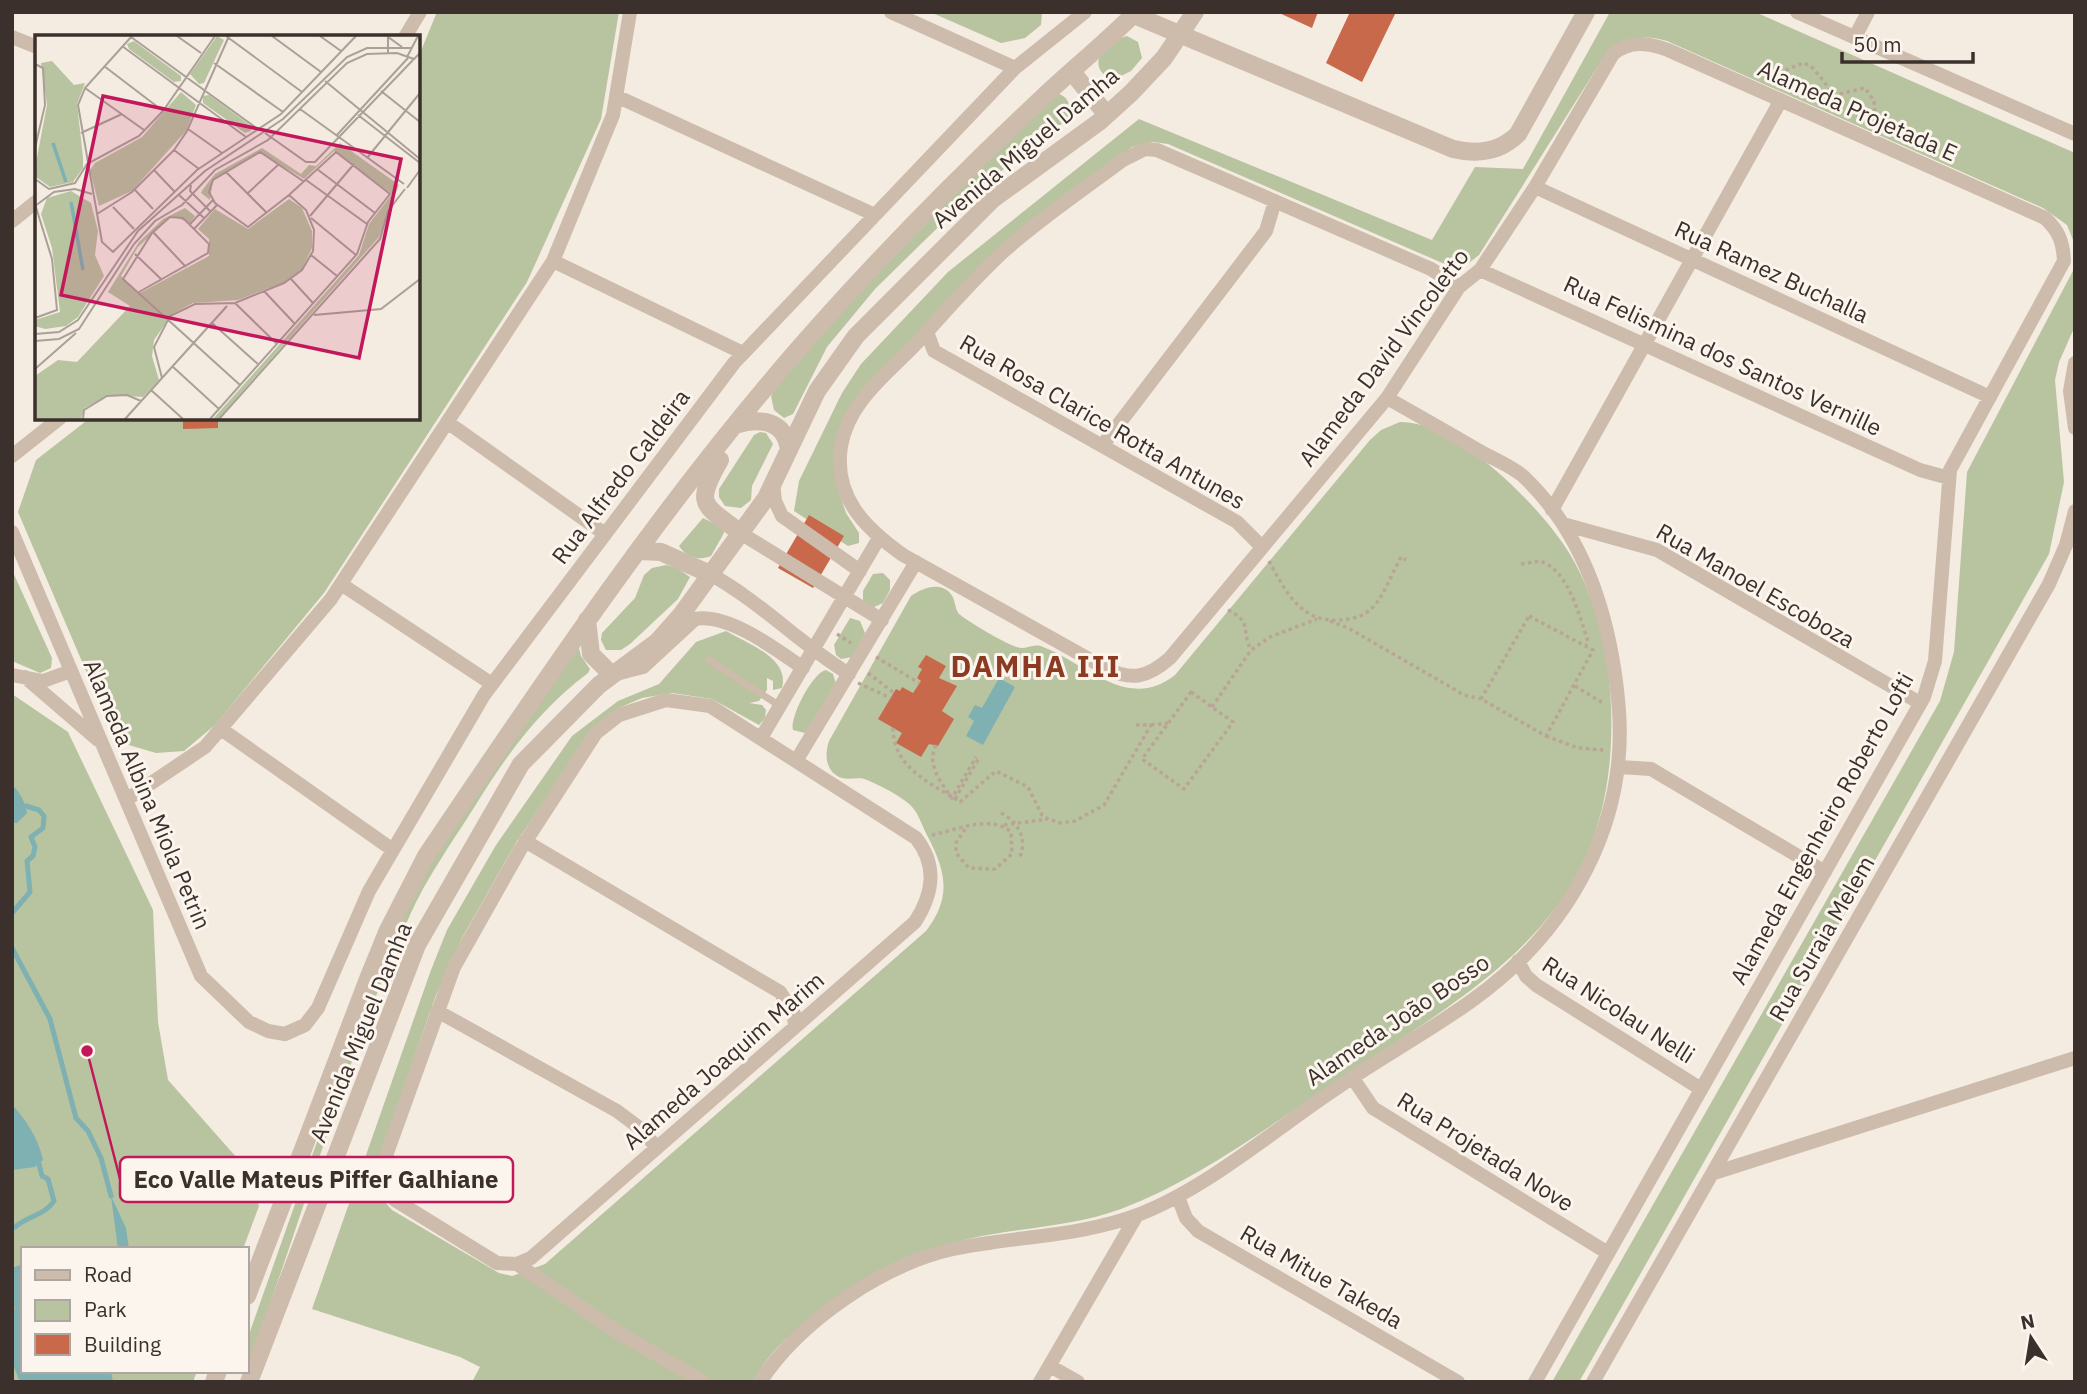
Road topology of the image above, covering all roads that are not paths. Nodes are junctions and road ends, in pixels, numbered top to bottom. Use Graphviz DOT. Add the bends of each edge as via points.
graph roads {
  1 [pos="630,12"];
  2 [pos="891,12"];
  3 [pos="1085,12"];
  4 [pos="1195,12"];
  5 [pos="1586,12"];
  6 [pos="1797,12"];
  7 [pos="1868,12"];
  8 [pos="419,13"];
  9 [pos="1135,13"];
  10 [pos="1181,33"];
  11 [pos="406,35"];
  12 [pos="12,37"];
  13 [pos="1855,37"];
  14 [pos="1636,44"];
  15 [pos="35,46"];
  16 [pos="1015,68"];
  17 [pos="1072,72"];
  18 [pos="616,96"];
  19 [pos="1780,100"];
  20 [pos="1107,115"];
  21 [pos="2075,134"];
  22 [pos="1535,187"];
  23 [pos="1275,201"];
  24 [pos="35,203"];
  25 [pos="875,215"];
  26 [pos="12,221"];
  27 [pos="2057,229"];
  28 [pos="1692,259"];
  29 [pos="552,261"];
  30 [pos="1480,270"];
  31 [pos="1459,288"];
  32 [pos="927,332"];
  33 [pos="1645,342"];
  34 [pos="743,353"];
  35 [pos="2075,363"];
  36 [pos="1990,397"];
  37 [pos="1387,398"];
  38 [pos="57,420"];
  39 [pos="447,422"];
  40 [pos="734,427"];
  41 [pos="2075,428"];
  42 [pos="1102,446"];
  43 [pos="789,450"];
  44 [pos="12,456"];
  45 [pos="1949,478"];
  46 [pos="773,483"];
  47 [pos="1552,510"];
  48 [pos="2075,511"];
  49 [pos="1563,524"];
  50 [pos="12,532"];
  51 [pos="605,534"];
  52 [pos="741,534"];
  53 [pos="879,538"];
  54 [pos="1262,547"];
  55 [pos="639,551"];
  56 [pos="916,562"];
  57 [pos="860,571"];
  58 [pos="710,574"];
  59 [pos="341,584"];
  60 [pos="844,598"];
  61 [pos="882,620"];
  62 [pos="587,621"];
  63 [pos="812,652"];
  64 [pos="709,660"];
  65 [pos="803,668"];
  66 [pos="71,671"];
  67 [pos="611,674"];
  68 [pos="18,676"];
  69 [pos="847,677"];
  70 [pos="492,684"];
  71 [pos="1920,703"];
  72 [pos="780,706"];
  73 [pos="220,729"];
  74 [pos="761,738"];
  75 [pos="101,742"];
  76 [pos="796,761"];
  77 [pos="1620,767"];
  78 [pos="126,800"];
  79 [pos="525,841"];
  80 [pos="393,850"];
  81 [pos="1825,872"];
  82 [pos="1518,961"];
  83 [pos="437,1011"];
  84 [pos="795,1027"];
  85 [pos="285,1034"];
  86 [pos="2075,1058"];
  87 [pos="1352,1077"];
  88 [pos="1701,1089"];
  89 [pos="657,1148"];
  90 [pos="1714,1172"];
  91 [pos="1178,1197"];
  92 [pos="1137,1215"];
  93 [pos="1608,1253"];
  94 [pos="517,1264"];
  95 [pos="248,1293"];
  96 [pos="1050,1366"];
  97 [pos="249,1382"];
  98 [pos="704,1382"];
  99 [pos="760,1382"];
  100 [pos="1040,1382"];
  101 [pos="1078,1382"];
  102 [pos="1458,1382"];
  103 [pos="1535,1382"];
  104 [pos="1593,1382"];
  1 -- 18 [label="street"];
  2 -- 16 [label="street"];
  3 -- 16 [label="street, Rua Alfredo Caldeira"];
  4 -- 10 [label="street, Avenida Miguel Damha"];
  5 -- 10 [label="street" via="1518,134 1502,146 1479,153 1453,149"];
  6 -- 13 [label="street"];
  7 -- 13 [label="street"];
  8 -- 11 [label="street"];
  9 -- 10 [label="street"];
  9 -- 17 [label="street, Avenida Miguel Damha"];
  10 -- 20 [label="street, Avenida Miguel Damha" via="1164,58"];
  12 -- 15 [label="street"];
  13 -- 21 [label="street"];
  14 -- 19 [label="street, Alameda Projetada E" via="1668,50"];
  14 -- 22 [label="street, Alameda David Vincoletto" via="1613,54"];
  16 -- 25 [label="street, Rua Alfredo Caldeira"];
  17 -- 20 [label="street"];
  17 -- 40 [label="street, Avenida Miguel Damha" via="885,255"];
  18 -- 25 [label="street"];
  18 -- 29 [label="street" via="613,115"];
  19 -- 27 [label="street, Alameda Projetada E" via="2045,218"];
  19 -- 28 [label="street"];
  20 -- 43 [label="street, Avenida Miguel Damha" via="993,199 856,336 822,382"];
  22 -- 28 [label="street, Rua Ramez Buchalla"];
  22 -- 30 [label="street, Alameda David Vincoletto"];
  23 -- 31 [label="street" via="1431,269"];
  23 -- 32 [label="street" via="1157,150 1144,149 1004,251"];
  23 -- 42 [label="street" via="1266,231"];
  24 -- 26 [label="street"];
  25 -- 34 [label="street, Rua Alfredo Caldeira"];
  27 -- 36 [label="street, Alameda Engenheiro Roberto Lofti" via="2064,261"];
  28 -- 33 [label="street"];
  28 -- 36 [label="street, Rua Ramez Buchalla"];
  29 -- 34 [label="street"];
  29 -- 39 [label="street"];
  30 -- 31 [label="street, Alameda David Vincoletto"];
  30 -- 33 [label="street, Rua Felismina dos Santos Vernille"];
  31 -- 37 [label="street, Alameda David Vincoletto"];
  32 -- 42 [label="street, Rua Rosa Clarice Rotta Antunes" via="934,351"];
  32 -- 53 [label="street" via="857,405 841,446 845,490 867,528"];
  33 -- 45 [label="street, Rua Felismina dos Santos Vernille" via="1920,470"];
  33 -- 47 [label="street"];
  34 -- 51 [label="street, Rua Alfredo Caldeira"];
  35 -- 41 [label="street" via="2070,391"];
  36 -- 45 [label="street, Alameda Engenheiro Roberto Lofti"];
  37 -- 47 [label="street, Alameda João Bosso" via="1522,475"];
  37 -- 54 [label="street, Alameda David Vincoletto"];
  38 -- 44 [label="street"];
  39 -- 51 [label="street"];
  39 -- 59 [label="street"];
  40 -- 43 [label="street" via="748,421 771,422 783,431"];
  40 -- 52 [label="street" via="704,494 713,514"];
  40 -- 55 [label="street, Avenida Miguel Damha"];
  42 -- 54 [label="street, Rua Rosa Clarice Rotta Antunes" via="1237,522"];
  43 -- 46 [label="street, Avenida Miguel Damha"];
  45 -- 71 [label="street, Alameda Engenheiro Roberto Lofti" via="1936,661"];
  46 -- 52 [label="street, Avenida Miguel Damha"];
  46 -- 57 [label="street" via="782,516"];
  47 -- 49 [label="street, Alameda João Bosso"];
  48 -- 90 [label="street, Rua Suraia Melem" via="2049,584"];
  49 -- 71 [label="street, Rua Manoel Escoboza" via="1657,550"];
  49 -- 77 [label="street, Alameda João Bosso" via="1599,598 1613,649 1623,737"];
  50 -- 66 [label="street, Alameda Albina Miola Petrin"];
  51 -- 70 [label="street, Rua Alfredo Caldeira"];
  52 -- 58 [label="street, Avenida Miguel Damha"];
  52 -- 60 [label="street"];
  53 -- 56 [label="street"];
  53 -- 57 [label="street"];
  54 -- 56 [label="street, Alameda David Vincoletto" via="1170,659 1137,678 1105,668"];
  55 -- 58 [label="street" via="661,552"];
  55 -- 62 [label="street, Avenida Miguel Damha"];
  56 -- 61 [label="street"];
  57 -- 60 [label="street"];
  58 -- 63 [label="street" via="746,595"];
  58 -- 67 [label="street, Avenida Miguel Damha" via="657,642"];
  59 -- 70 [label="street"];
  59 -- 73 [label="street"];
  60 -- 61 [label="street"];
  60 -- 63 [label="street"];
  61 -- 69 [label="street"];
  62 -- 67 [label="street" via="591,654"];
  62 -- 95 [label="street, Avenida Miguel Damha" via="426,856 406,893 368,979"];
  63 -- 65 [label="street"];
  63 -- 69 [label="street"];
  64 -- 72 [label="lane"];
  65 -- 67 [label="street" via="730,624 704,617 695,619 643,667"];
  65 -- 72 [label="street"];
  66 -- 68 [label="street" via="43,681"];
  66 -- 75 [label="street, Alameda Albina Miola Petrin"];
  67 -- 97 [label="street, Avenida Miguel Damha" via="520,764 417,945"];
  68 -- 75 [label="street"];
  69 -- 76 [label="street"];
  70 -- 80 [label="street, Rua Alfredo Caldeira"];
  71 -- 81 [label="street, Alameda Engenheiro Roberto Lofti"];
  72 -- 74 [label="street"];
  73 -- 78 [label="street" via="205,747"];
  73 -- 80 [label="street"];
  74 -- 76 [label="street"];
  74 -- 79 [label="street" via="710,706 666,700 642,705 596,733"];
  75 -- 78 [label="street, Alameda Albina Miola Petrin"];
  76 -- 84 [label="street, Alameda Joaquim Marim" via="916,838 926,850 932,871 926,905 915,922"];
  77 -- 81 [label="street" via="1651,769"];
  77 -- 82 [label="street, Alameda João Bosso" via="1606,822 1581,885"];
  78 -- 85 [label="street, Alameda Albina Miola Petrin" via="201,976 249,1022"];
  79 -- 83 [label="street" via="454,967"];
  79 -- 84 [label="street" via="780,992 794,1014"];
  80 -- 85 [label="street, Rua Alfredo Caldeira" via="369,891 318,1009 305,1025"];
  81 -- 88 [label="street, Alameda Engenheiro Roberto Lofti"];
  82 -- 87 [label="street, Alameda João Bosso" via="1476,998"];
  82 -- 88 [label="street, Rua Nicolau Nelli" via="1536,985"];
  83 -- 89 [label="street" via="617,1111"];
  83 -- 94 [label="street" via="387,1153 386,1184 395,1200 497,1263"];
  84 -- 89 [label="street, Alameda Joaquim Marim"];
  86 -- 90 [label="street"];
  87 -- 91 [label="street, Alameda João Bosso"];
  87 -- 93 [label="street, Rua Projetada Nove" via="1373,1108"];
  88 -- 93 [label="street, Alameda Engenheiro Roberto Lofti"];
  89 -- 94 [label="street, Alameda Joaquim Marim" via="531,1258"];
  90 -- 104 [label="street, Rua Suraia Melem"];
  91 -- 92 [label="street, Alameda João Bosso"];
  91 -- 102 [label="street, Rua Mitue Takeda" via="1198,1231"];
  92 -- 96 [label="street"];
  92 -- 99 [label="street, Alameda João Bosso" via="910,1262 862,1287 810,1327"];
  93 -- 103 [label="street, Alameda Engenheiro Roberto Lofti"];
  94 -- 98 [label="street" via="619,1333"];
  96 -- 100 [label="street"];
  96 -- 101 [label="street"];
}
